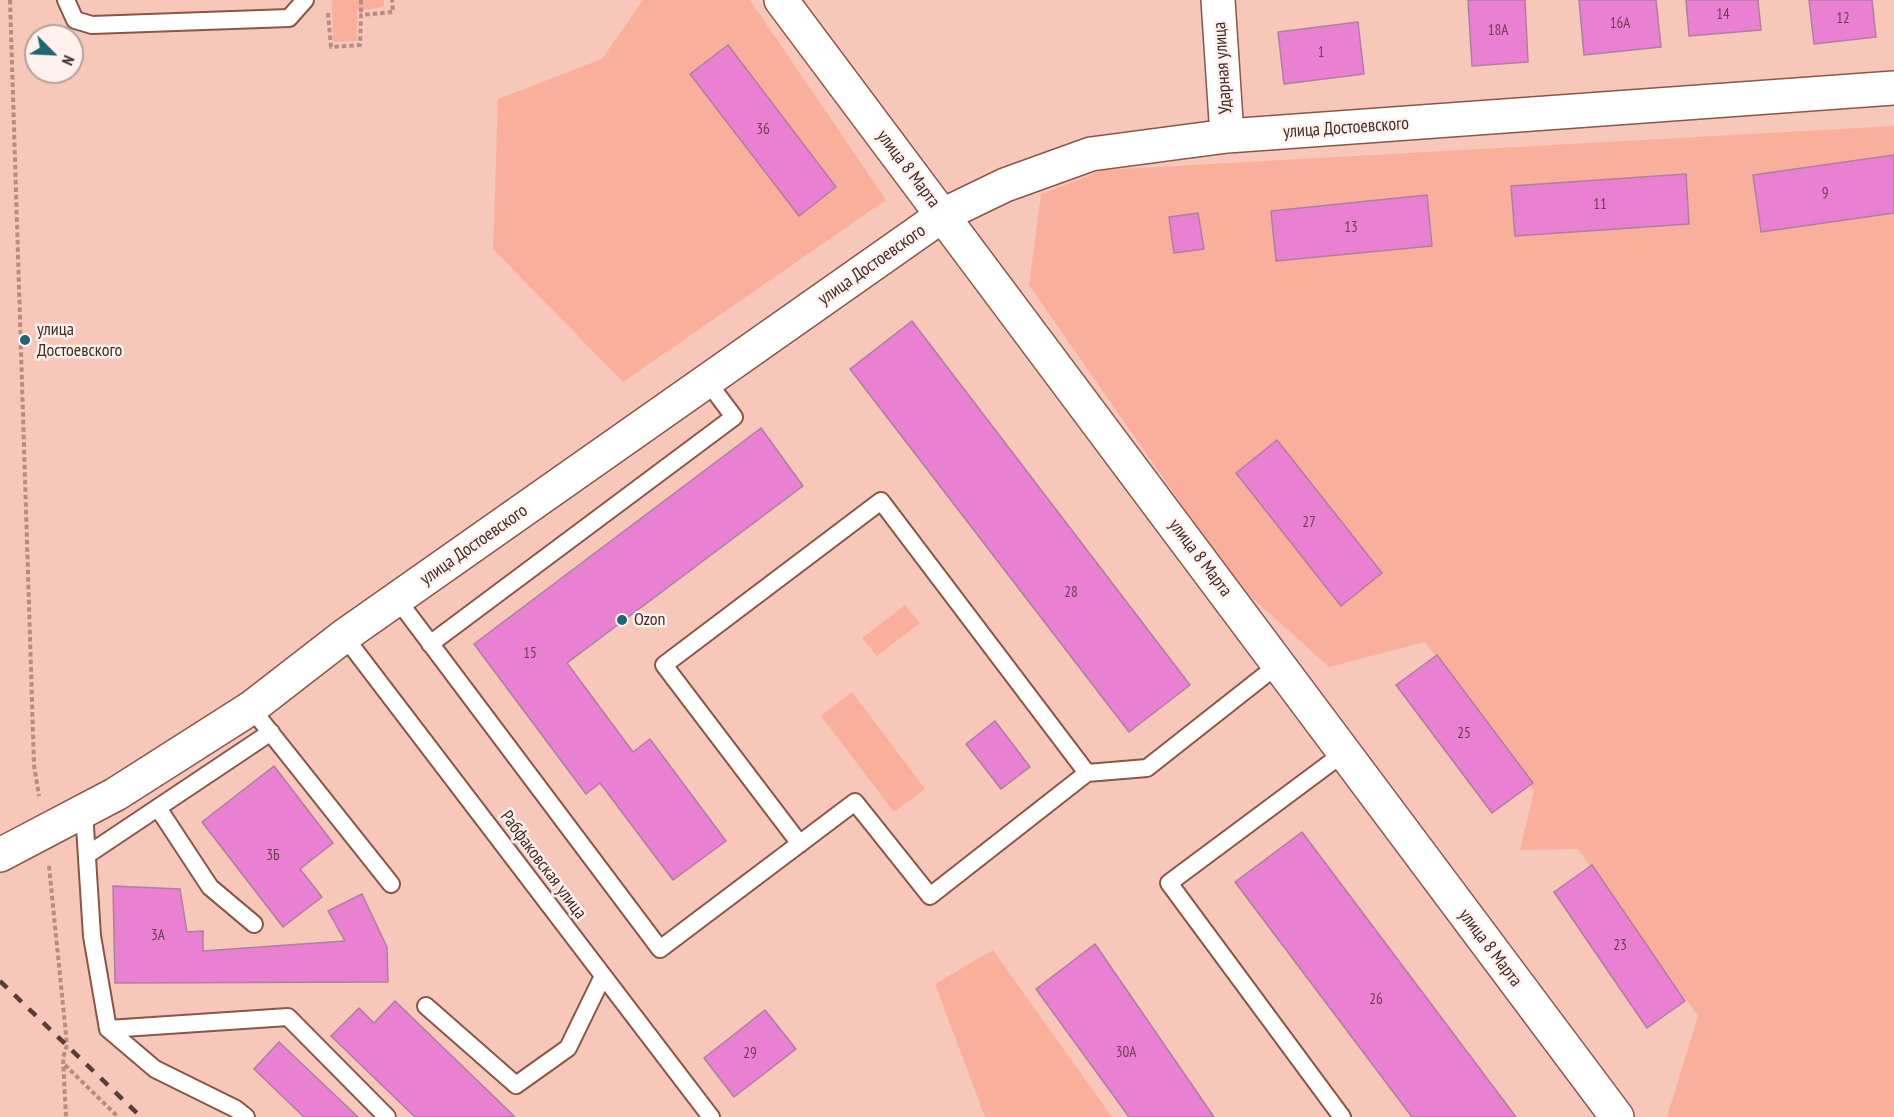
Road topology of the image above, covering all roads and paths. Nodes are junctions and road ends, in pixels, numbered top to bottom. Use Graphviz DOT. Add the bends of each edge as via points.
graph roads {
  1 [pos="10,0"];
  2 [pos="66,0"];
  3 [pos="305,0"];
  4 [pos="360,0"];
  5 [pos="392,0"];
  6 [pos="781,0"];
  7 [pos="1218,0"];
  8 [pos="328,8"];
  9 [pos="361,15"];
  10 [pos="1894,88"];
  11 [pos="1227,136"];
  12 [pos="943,215"];
  13 [pos="707,381"];
  14 [pos="397,599"];
  15 [pos="344,636"];
  16 [pos="430,644"];
  17 [pos="1279,664"];
  18 [pos="261,720"];
  19 [pos="1345,752"];
  20 [pos="1087,773"];
  21 [pos="158,808"];
  22 [pos="84,811"];
  23 [pos="45,831"];
  24 [pos="800,844"];
  25 [pos="0,855"];
  26 [pos="87,855"];
  27 [pos="391,884"];
  28 [pos="254,924"];
  29 [pos="603,976"];
  30 [pos="426,1006"];
  31 [pos="108,1029"];
  32 [pos="64,1064"];
  33 [pos="66,1117"];
  34 [pos="118,1117"];
  35 [pos="246,1117"];
  36 [pos="387,1117"];
  37 [pos="711,1117"];
  38 [pos="1342,1117"];
  39 [pos="1617,1117"];
  1 -- 23 [label="path" via="34,765"];
  2 -- 3 [label="lane" via="75,20 92,25 289,18"];
  4 -- 9 [label="path"];
  5 -- 9 [label="path" via="393,12"];
  6 -- 12 [label="street, улица 8 Марта"];
  7 -- 11 [label="street, Ударная улица"];
  8 -- 9 [label="path" via="331,47 360,45"];
  10 -- 11 [label="street, улица Достоевского"];
  11 -- 12 [label="street, улица Достоевского" via="1091,154 1005,185"];
  12 -- 13 [label="street, улица Достоевского"];
  12 -- 17 [label="street, улица 8 Марта"];
  13 -- 14 [label="street, улица Достоевского"];
  13 -- 16 [label="lane" via="734,417"];
  14 -- 15 [label="street, улица Достоевского"];
  14 -- 16 [label="lane"];
  15 -- 18 [label="street, улица Достоевского"];
  15 -- 29 [label="lane, Рабфаковская улица"];
  16 -- 24 [label="lane" via="660,949"];
  17 -- 19 [label="street, улица 8 Марта"];
  17 -- 20 [label="lane" via="1147,768"];
  18 -- 21 [label="lane"];
  18 -- 22 [label="street, улица Достоевского"];
  18 -- 27 [label="lane"];
  19 -- 38 [label="lane" via="1169,883"];
  19 -- 39 [label="street, улица 8 Марта"];
  20 -- 24 [label="lane" via="930,896 855,802"];
  20 -- 24 [label="lane" via="881,501 664,665"];
  21 -- 26 [label="lane"];
  21 -- 28 [label="lane" via="210,887"];
  22 -- 23 [label="street, улица Достоевского"];
  22 -- 26 [label="lane"];
  23 -- 25 [label="street, улица Достоевского"];
  23 -- 32 [label="path" via="67,1045"];
  26 -- 31 [label="lane" via="92,936"];
  29 -- 30 [label="lane" via="568,1048 516,1085"];
  29 -- 37 [label="lane, Рабфаковская улица"];
  31 -- 35 [label="lane" via="155,1069"];
  31 -- 36 [label="lane" via="288,1017"];
  32 -- 33 [label="path"];
  32 -- 34 [label="path"];
}
